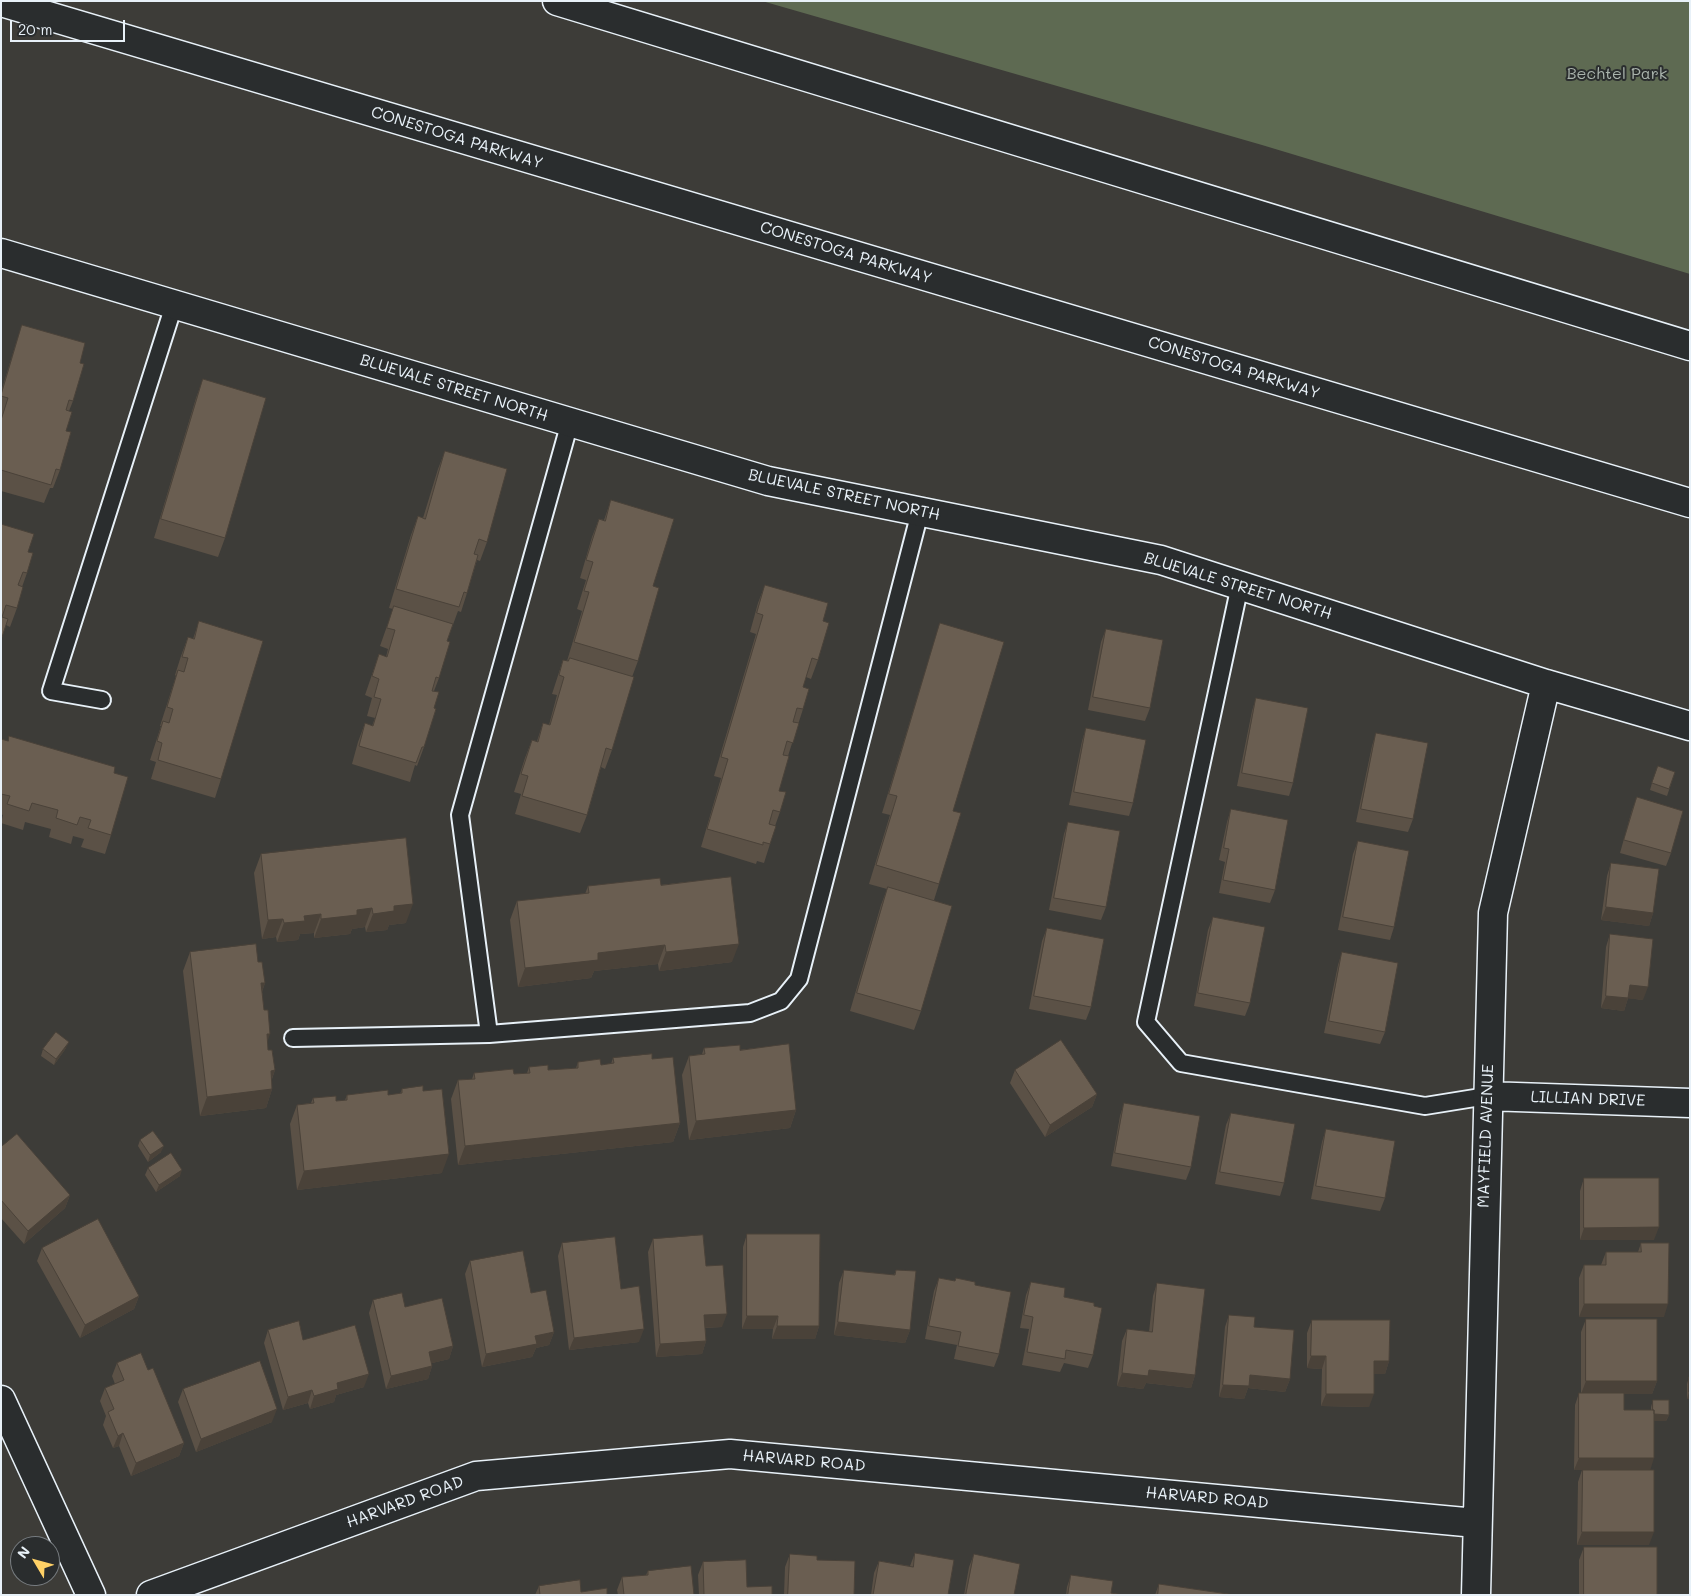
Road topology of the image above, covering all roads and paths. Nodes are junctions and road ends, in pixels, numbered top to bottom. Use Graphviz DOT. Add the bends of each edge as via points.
graph roads {
  1 [pos="557,1"];
  2 [pos="1,2"];
  3 [pos="1,253"];
  4 [pos="174,304"];
  5 [pos="1690,346"];
  6 [pos="570,422"];
  7 [pos="1690,503"];
  8 [pos="920,512"];
  9 [pos="1240,585"];
  10 [pos="1546,684"];
  11 [pos="102,700"];
  12 [pos="1690,726"];
  13 [pos="489,1034"];
  14 [pos="293,1038"];
  15 [pos="1487,1096"];
  16 [pos="1690,1103"];
  17 [pos="1,1400"];
  18 [pos="1476,1524"];
  19 [pos="91,1595"];
  20 [pos="151,1595"];
  21 [pos="1476,1595"];
  1 -- 5 [label="main road"];
  2 -- 7 [label="main road, CONESTOGA PARKWAY"];
  3 -- 4 [label="main road, BLUEVALE STREET NORTH"];
  4 -- 6 [label="main road, BLUEVALE STREET NORTH"];
  4 -- 11 [label="lane" via="52,691"];
  6 -- 8 [label="main road, BLUEVALE STREET NORTH" via="768,482"];
  6 -- 13 [label="lane" via="460,815"];
  8 -- 9 [label="main road, BLUEVALE STREET NORTH" via="1161,560"];
  8 -- 13 [label="lane" via="799,979 781,1001 750,1013"];
  9 -- 10 [label="main road, BLUEVALE STREET NORTH"];
  9 -- 15 [label="lane" via="1146,1022 1181,1063 1425,1106"];
  10 -- 12 [label="main road, BLUEVALE STREET NORTH"];
  10 -- 15 [label="main road, MAYFIELD AVENUE" via="1493,913"];
  13 -- 14 [label="lane"];
  15 -- 16 [label="main road, LILLIAN DRIVE"];
  15 -- 18 [label="main road, MAYFIELD AVENUE"];
  17 -- 19 [label="main road"];
  18 -- 20 [label="main road, HARVARD ROAD" via="730,1454 476,1476"];
  18 -- 21 [label="main road, MAYFIELD AVENUE"];
}
